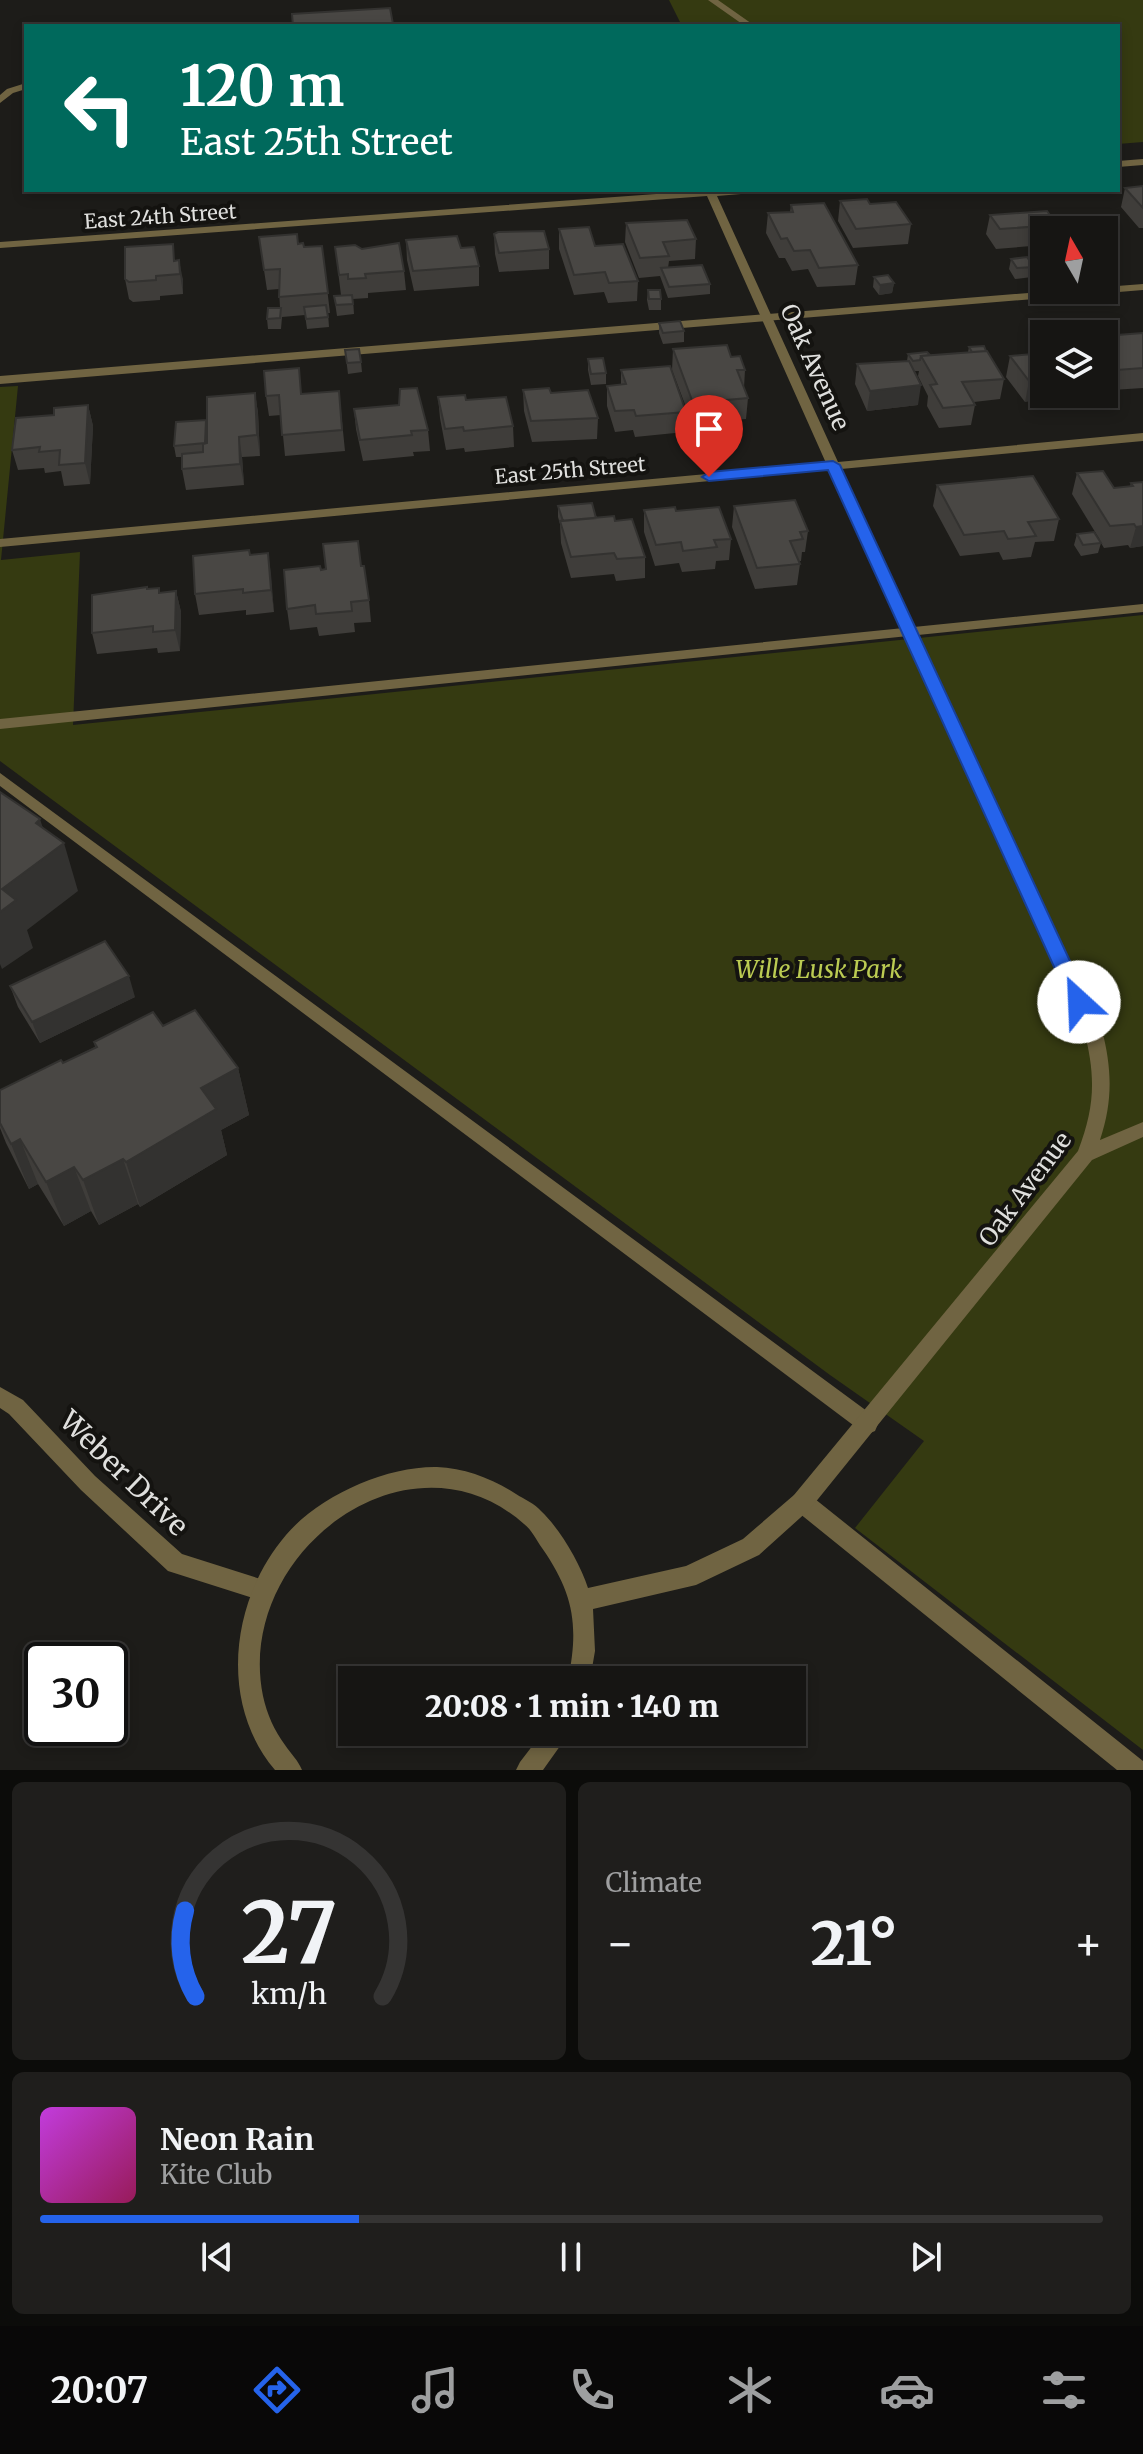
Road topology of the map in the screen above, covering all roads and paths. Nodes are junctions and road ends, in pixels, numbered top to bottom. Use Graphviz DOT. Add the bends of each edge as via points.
graph roads {
  1 [pos="712,0"];
  2 [pos="748,24"];
  3 [pos="24,87"];
  4 [pos="0,100"];
  5 [pos="1143,162"];
  6 [pos="1120,164"];
  7 [pos="710,192"];
  8 [pos="0,245"];
  9 [pos="1143,287"];
  10 [pos="767,319"];
  11 [pos="0,380"];
  12 [pos="1143,437"];
  13 [pos="833,465"];
  14 [pos="0,543"];
  15 [pos="1143,608"];
  16 [pos="908,631"];
  17 [pos="0,724"];
  18 [pos="0,778"];
  19 [pos="1143,1129"];
  20 [pos="1086,1155"];
  21 [pos="0,1397"];
  22 [pos="868,1424"];
  23 [pos="802,1502"];
  24 [pos="262,1590"];
  25 [pos="580,1601"];
  26 [pos="581,1666"];
  27 [pos="547,1746"];
  28 [pos="290,1770"];
  29 [pos="528,1770"];
  30 [pos="1136,1770"];
  1 -- 2 [label="street"];
  3 -- 4 [label="street"];
  5 -- 6 [label="street"];
  7 -- 8 [label="street, East 24th Street"];
  7 -- 10 [label="street, Oak Avenue"];
  9 -- 10 [label="street"];
  10 -- 11 [label="street"];
  10 -- 13 [label="street, Oak Avenue"];
  12 -- 13 [label="street, East 25th Street"];
  13 -- 14 [label="street, East 25th Street"];
  13 -- 16 [label="street, Oak Avenue"];
  15 -- 16 [label="street"];
  16 -- 17 [label="street"];
  16 -- 20 [label="street, Oak Avenue" via="1093,1030 1104,1069 1101,1115"];
  18 -- 22 [label="street"];
  19 -- 20 [label="street"];
  20 -- 22 [label="street, Oak Avenue"];
  21 -- 24 [label="street, Weber Drive" via="176,1563"];
  22 -- 23 [label="street, Oak Avenue"];
  23 -- 25 [label="street, Oak Avenue" via="751,1547 688,1577"];
  23 -- 30 [label="street"];
  24 -- 25 [label="street" via="286,1549 332,1506 388,1482 432,1478 489,1489 527,1513 556,1545"];
  24 -- 28 [label="street" via="249,1638 250,1687 265,1734"];
  25 -- 26 [label="street" via="585,1631"];
  27 -- 29 [label="street"];
}
